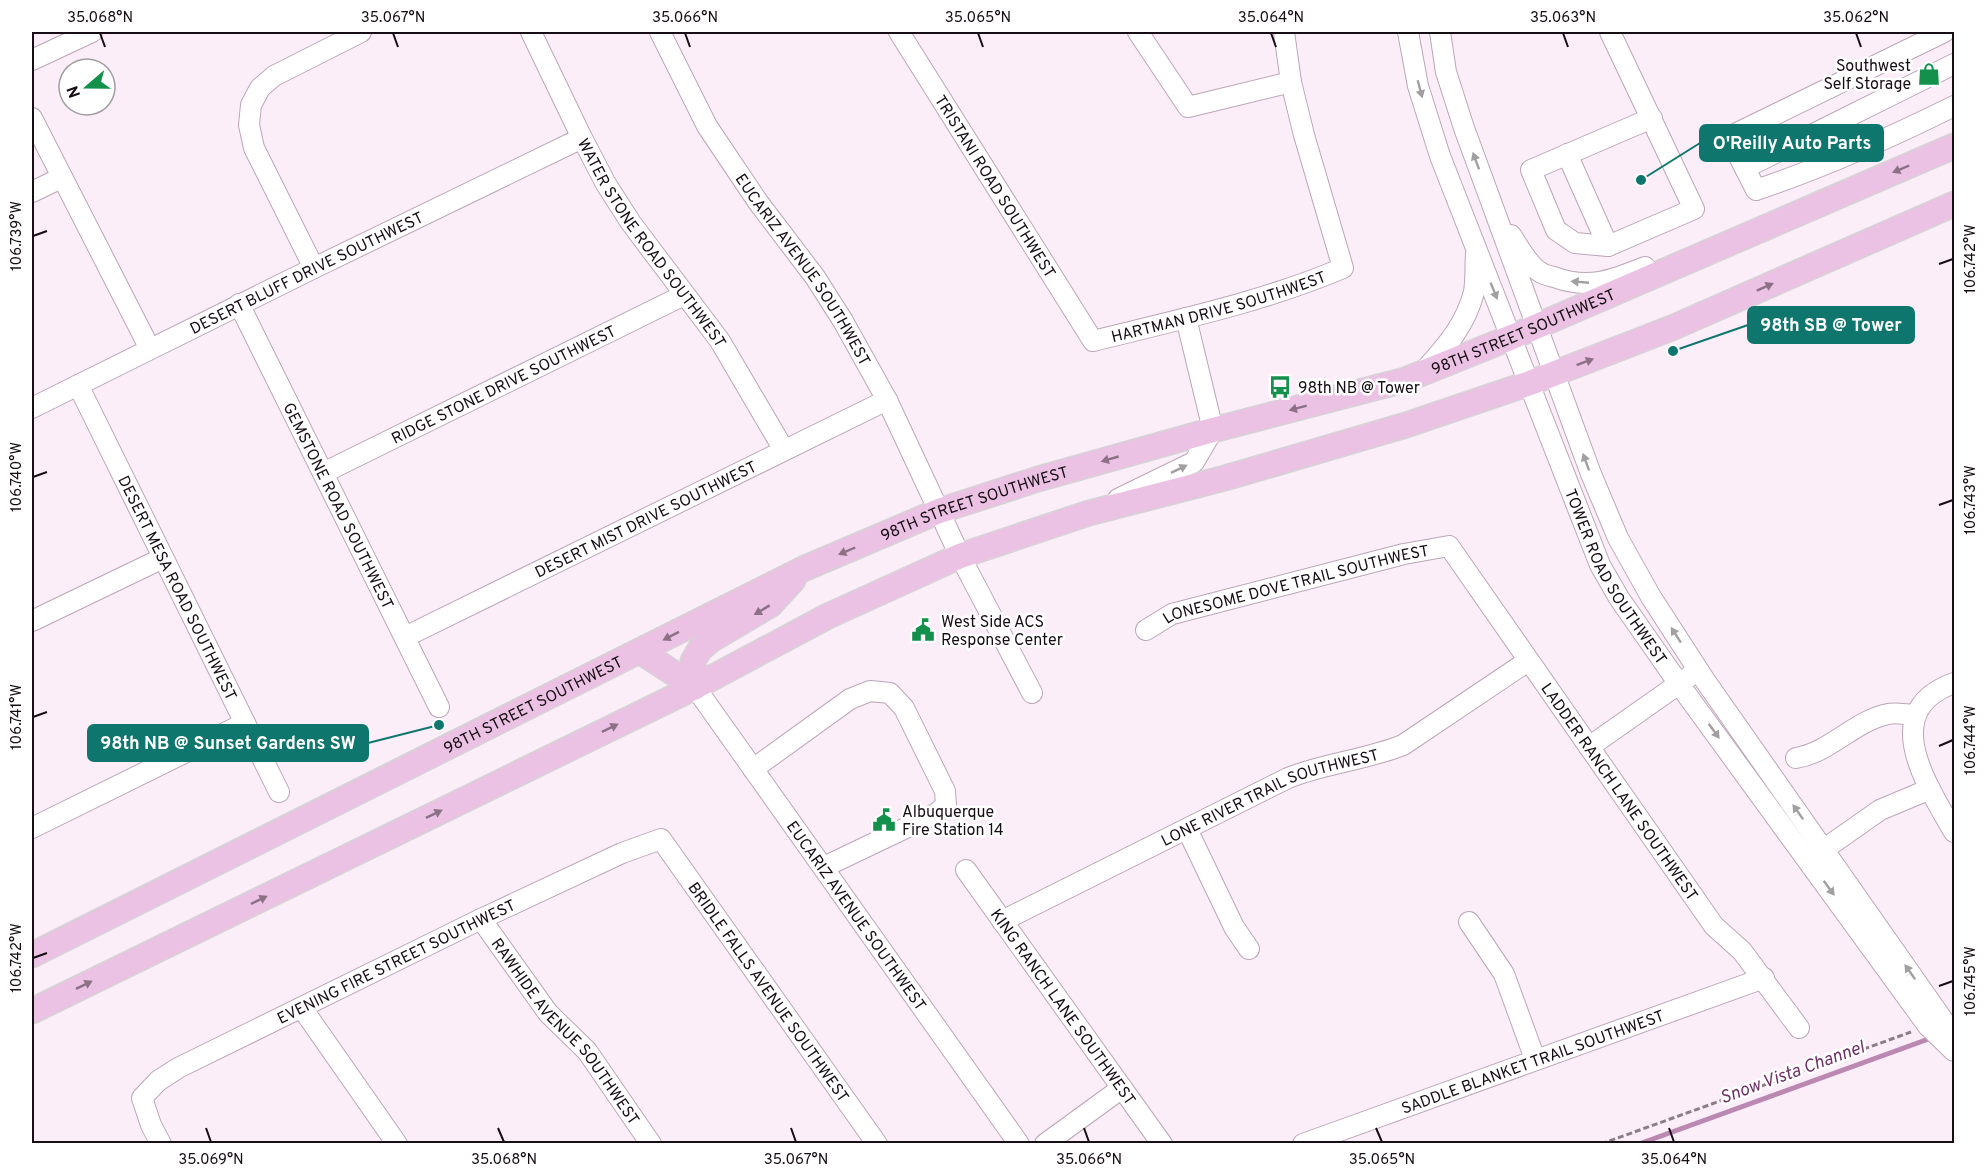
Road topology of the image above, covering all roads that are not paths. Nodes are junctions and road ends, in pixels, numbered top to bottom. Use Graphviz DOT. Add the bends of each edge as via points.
graph roads {
  1 [pos="92,32"];
  2 [pos="361,32"];
  3 [pos="531,32"];
  4 [pos="660,32"];
  5 [pos="898,32"];
  6 [pos="1138,32"];
  7 [pos="1284,32"];
  8 [pos="1408,32"];
  9 [pos="1440,32"];
  10 [pos="1610,32"];
  11 [pos="1944,32"];
  12 [pos="32,60"];
  13 [pos="1954,64"];
  14 [pos="1291,82"];
  15 [pos="1954,106"];
  16 [pos="32,118"];
  17 [pos="1652,118"];
  18 [pos="582,138"];
  19 [pos="1954,146"];
  20 [pos="1567,154"];
  21 [pos="1745,168"];
  22 [pos="61,178"];
  23 [pos="32,192"];
  24 [pos="1491,201"];
  25 [pos="1954,204"];
  26 [pos="1775,224"];
  27 [pos="1476,246"];
  28 [pos="1608,246"];
  29 [pos="314,268"];
  30 [pos="684,295"];
  31 [pos="239,304"];
  32 [pos="1186,318"];
  33 [pos="1538,326"];
  34 [pos="1512,337"];
  35 [pos="1093,340"];
  36 [pos="150,349"];
  37 [pos="1422,373"];
  38 [pos="1554,374"];
  39 [pos="1530,383"];
  40 [pos="78,385"];
  41 [pos="887,400"];
  42 [pos="32,408"];
  43 [pos="1213,430"];
  44 [pos="784,450"];
  45 [pos="323,473"];
  46 [pos="939,511"];
  47 [pos="1089,513"];
  48 [pos="1449,546"];
  49 [pos="960,556"];
  50 [pos="163,558"];
  51 [pos="803,569"];
  52 [pos="32,621"];
  53 [pos="1146,630"];
  54 [pos="405,637"];
  55 [pos="641,652"];
  56 [pos="1528,661"];
  57 [pos="1698,670"];
  58 [pos="1954,683"];
  59 [pos="1679,684"];
  60 [pos="695,687"];
  61 [pos="1032,693"];
  62 [pos="440,707"];
  63 [pos="1916,715"];
  64 [pos="245,723"];
  65 [pos="1590,747"];
  66 [pos="1796,758"];
  67 [pos="753,769"];
  68 [pos="1930,789"];
  69 [pos="279,792"];
  70 [pos="32,828"];
  71 [pos="1187,829"];
  72 [pos="1954,832"];
  73 [pos="661,839"];
  74 [pos="1816,855"];
  75 [pos="824,867"];
  76 [pos="966,870"];
  77 [pos="482,919"];
  78 [pos="1002,921"];
  79 [pos="1469,922"];
  80 [pos="1249,949"];
  81 [pos="32,955"];
  82 [pos="1764,978"];
  83 [pos="302,1008"];
  84 [pos="32,1011"];
  85 [pos="1799,1028"];
  86 [pos="1954,1050"];
  87 [pos="1536,1059"];
  88 [pos="1122,1088"];
  89 [pos="161,1143"];
  90 [pos="397,1143"];
  91 [pos="651,1143"];
  92 [pos="877,1143"];
  93 [pos="1019,1143"];
  94 [pos="1045,1143"];
  95 [pos="1162,1143"];
  96 [pos="1303,1143"];
  1 -- 12 [label="street"];
  2 -- 29 [label="street" via="274,76 260,88 251,105 249,125 254,148"];
  3 -- 18 [label="street, WATER STONE ROAD SOUTHWEST"];
  4 -- 41 [label="street, EUCARIZ AVENUE SOUTHWEST" via="707,126 815,277"];
  5 -- 35 [label="street, TRISTANI ROAD SOUTHWEST"];
  6 -- 14 [label="street" via="1188,107"];
  7 -- 14 [label="street"];
  8 -- 27 [label="street, TOWER ROAD SOUTHWEST, one-way" via="1418,86 1440,156"];
  24 -- 9 [label="street, TOWER ROAD SOUTHWEST, one-way" via="1446,72"];
  10 -- 17 [label="street"];
  11 -- 21 [label="street" via="1729,137"];
  13 -- 21 [label="street"];
  14 -- 32 [label="street, HARTMAN DRIVE SOUTHWEST" via="1343,268 1299,286"];
  15 -- 21 [label="street" via="1889,138 1756,190"];
  16 -- 22 [label="street"];
  17 -- 20 [label="street"];
  17 -- 28 [label="street" via="1694,209"];
  18 -- 29 [label="street, DESERT BLUFF DRIVE SOUTHWEST"];
  18 -- 30 [label="street, WATER STONE ROAD SOUTHWEST" via="631,223"];
  19 -- 26 [label="main road, 98TH STREET SOUTHWEST, one-way"];
  20 -- 28 [label="street"];
  20 -- 28 [label="street" via="1531,170 1556,230 1575,243"];
  22 -- 23 [label="street"];
  22 -- 36 [label="street"];
  26 -- 24 [label="street, one-way" via="1729,231 1617,279 1595,284 1540,272 1521,250"];
  24 -- 33 [label="street, TOWER ROAD SOUTHWEST"];
  38 -- 25 [label="main road, one-way" via="1674,327"];
  26 -- 33 [label="main road, 98TH STREET SOUTHWEST"];
  27 -- 34 [label="street, TOWER ROAD SOUTHWEST, one-way"];
  27 -- 37 [label="street" via="1474,290 1466,319"];
  29 -- 31 [label="street, DESERT BLUFF DRIVE SOUTHWEST"];
  30 -- 44 [label="street, WATER STONE ROAD SOUTHWEST" via="720,341"];
  30 -- 45 [label="street, RIDGE STONE DRIVE SOUTHWEST"];
  31 -- 36 [label="street, DESERT BLUFF DRIVE SOUTHWEST"];
  31 -- 45 [label="street, GEMSTONE ROAD SOUTHWEST"];
  32 -- 35 [label="street, HARTMAN DRIVE SOUTHWEST"];
  32 -- 43 [label="street"];
  33 -- 34 [label="main road, 98TH STREET SOUTHWEST"];
  33 -- 38 [label="street, TOWER ROAD SOUTHWEST"];
  34 -- 37 [label="main road, 98TH STREET SOUTHWEST"];
  34 -- 39 [label="street, TOWER ROAD SOUTHWEST"];
  36 -- 40 [label="street, DESERT BLUFF DRIVE SOUTHWEST"];
  37 -- 43 [label="main road, 98TH STREET SOUTHWEST, one-way"];
  38 -- 39 [label="main road"];
  57 -- 38 [label="street, TOWER ROAD SOUTHWEST, one-way" via="1618,538"];
  39 -- 47 [label="main road" via="1406,425"];
  39 -- 59 [label="street, TOWER ROAD SOUTHWEST" via="1600,565"];
  40 -- 42 [label="street, DESERT BLUFF DRIVE SOUTHWEST"];
  40 -- 50 [label="street, DESERT MESA ROAD SOUTHWEST"];
  41 -- 44 [label="street, DESERT MIST DRIVE SOUTHWEST"];
  41 -- 46 [label="street, EUCARIZ AVENUE SOUTHWEST"];
  43 -- 46 [label="main road, 98TH STREET SOUTHWEST, one-way"];
  47 -- 43 [label="street, one-way" via="1194,462"];
  44 -- 54 [label="street, DESERT MIST DRIVE SOUTHWEST"];
  45 -- 54 [label="street, GEMSTONE ROAD SOUTHWEST"];
  46 -- 49 [label="street, EUCARIZ AVENUE SOUTHWEST"];
  46 -- 51 [label="main road, 98TH STREET SOUTHWEST, one-way"];
  47 -- 49 [label="main road"];
  48 -- 53 [label="street, LONESOME DOVE TRAIL SOUTHWEST" via="1172,614"];
  48 -- 56 [label="street, LADDER RANCH LANE SOUTHWEST"];
  49 -- 60 [label="main road" via="828,616"];
  49 -- 61 [label="street, EUCARIZ AVENUE SOUTHWEST"];
  50 -- 52 [label="street"];
  50 -- 64 [label="street, DESERT MESA ROAD SOUTHWEST"];
  51 -- 55 [label="main road, 98TH STREET SOUTHWEST, one-way"];
  51 -- 60 [label="main road, one-way" via="770,605 700,649 693,661"];
  54 -- 62 [label="street, GEMSTONE ROAD SOUTHWEST"];
  55 -- 60 [label="main road"];
  55 -- 81 [label="main road, 98TH STREET SOUTHWEST"];
  56 -- 65 [label="street, LADDER RANCH LANE SOUTHWEST"];
  56 -- 71 [label="street, LONE RIVER TRAIL SOUTHWEST" via="1403,745 1382,754 1305,771"];
  57 -- 59 [label="street"];
  74 -- 57 [label="street, TOWER ROAD SOUTHWEST, one-way"];
  58 -- 63 [label="street" via="1927,698"];
  59 -- 65 [label="street"];
  59 -- 74 [label="street, TOWER ROAD SOUTHWEST, one-way"];
  60 -- 67 [label="street, EUCARIZ AVENUE SOUTHWEST"];
  84 -- 60 [label="main road, one-way"];
  63 -- 66 [label="street" via="1890,713 1873,719 1833,745"];
  63 -- 68 [label="street" via="1912,731 1914,750"];
  64 -- 69 [label="street, DESERT MESA ROAD SOUTHWEST"];
  64 -- 70 [label="street"];
  65 -- 82 [label="street, LADDER RANCH LANE SOUTHWEST" via="1714,926"];
  67 -- 75 [label="street, EUCARIZ AVENUE SOUTHWEST"];
  67 -- 75 [label="street" via="850,699 870,691 890,693 904,708 945,791 946,806"];
  68 -- 72 [label="street"];
  68 -- 74 [label="street" via="1880,810"];
  71 -- 78 [label="street, LONE RIVER TRAIL SOUTHWEST"];
  71 -- 80 [label="street" via="1234,927"];
  73 -- 77 [label="street, EVENING FIRE STREET SOUTHWEST" via="622,853"];
  73 -- 92 [label="street, BRIDLE FALLS AVENUE SOUTHWEST"];
  74 -- 86 [label="street, TOWER ROAD SOUTHWEST"];
  75 -- 93 [label="street, EUCARIZ AVENUE SOUTHWEST"];
  76 -- 78 [label="street, KING RANCH LANE SOUTHWEST"];
  77 -- 83 [label="street, EVENING FIRE STREET SOUTHWEST"];
  77 -- 91 [label="street, RAWHIDE AVENUE SOUTHWEST" via="548,1013 586,1051"];
  78 -- 88 [label="street, KING RANCH LANE SOUTHWEST"];
  79 -- 87 [label="street" via="1504,974"];
  82 -- 85 [label="street, LADDER RANCH LANE SOUTHWEST"];
  82 -- 87 [label="street, SADDLE BLANKET TRAIL SOUTHWEST"];
  83 -- 89 [label="street, EVENING FIRE STREET SOUTHWEST" via="158,1081 142,1098"];
  83 -- 90 [label="street"];
  87 -- 96 [label="street, SADDLE BLANKET TRAIL SOUTHWEST"];
  88 -- 94 [label="street"];
  88 -- 95 [label="street, KING RANCH LANE SOUTHWEST"];
}
